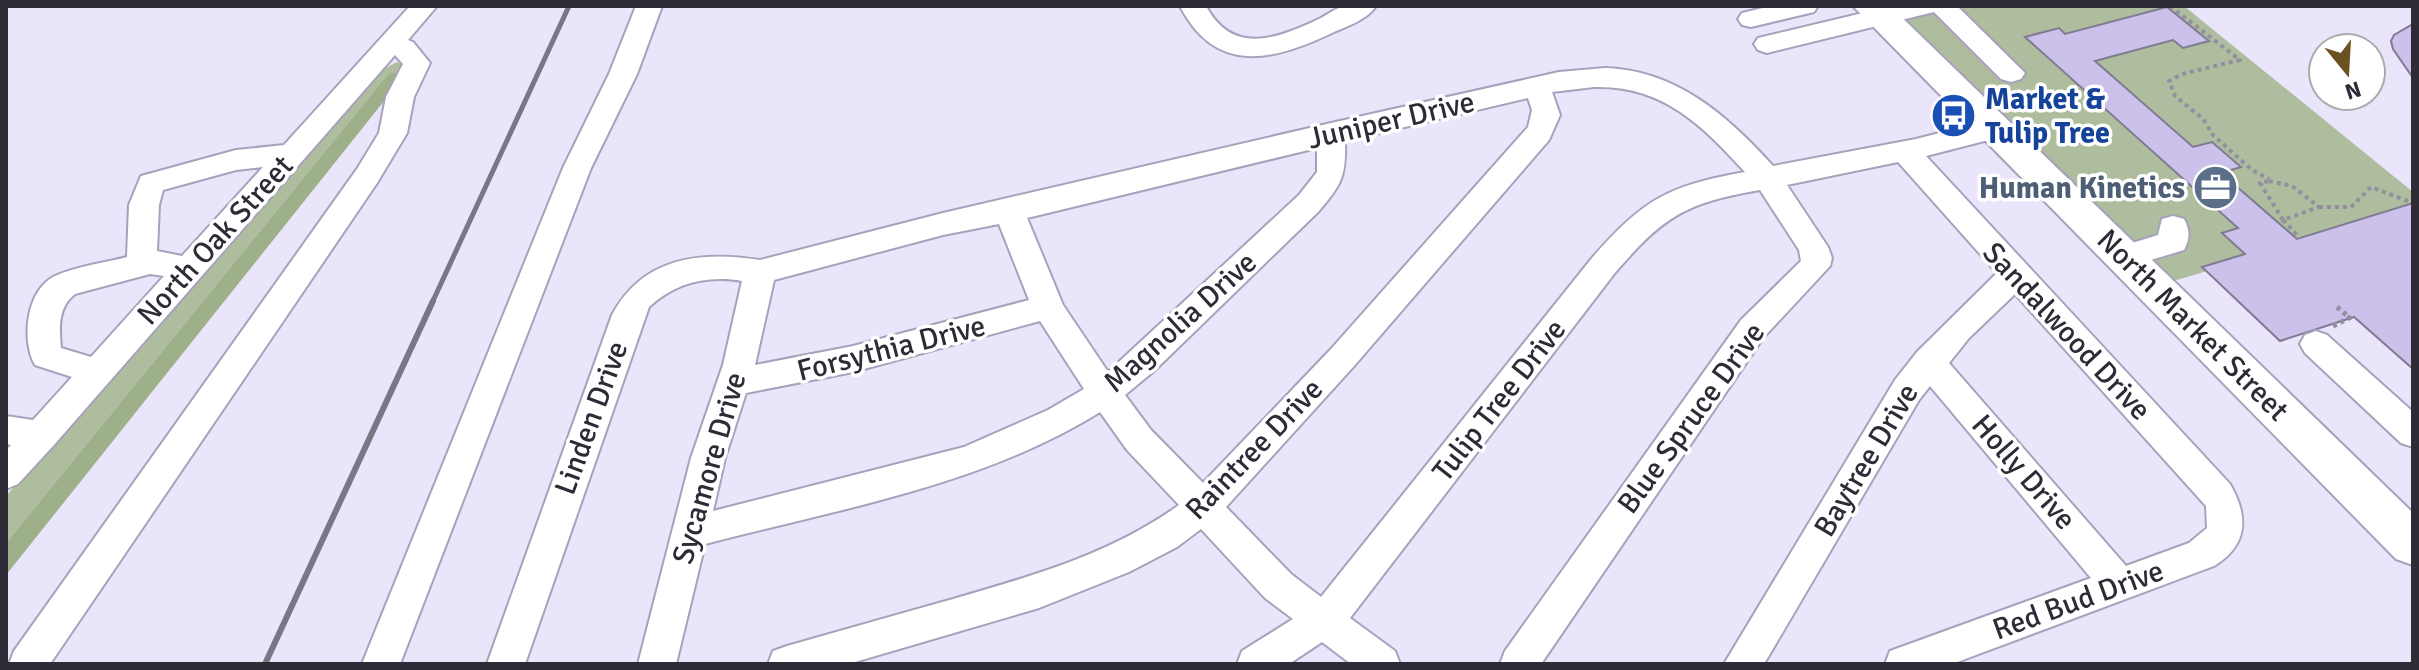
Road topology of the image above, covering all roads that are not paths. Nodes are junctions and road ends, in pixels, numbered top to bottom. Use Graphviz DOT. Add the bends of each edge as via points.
graph roads {
  1 [pos="424,6"];
  2 [pos="649,6"];
  3 [pos="1193,6"];
  4 [pos="1363,6"];
  5 [pos="1805,6"];
  6 [pos="1927,6"];
  7 [pos="1942,6"];
  8 [pos="1875,12"];
  9 [pos="1751,19"];
  10 [pos="1767,44"];
  11 [pos="390,45"];
  12 [pos="2011,73"];
  13 [pos="1535,88"];
  14 [pos="1994,129"];
  15 [pos="1331,133"];
  16 [pos="1904,151"];
  17 [pos="291,154"];
  18 [pos="1766,178"];
  19 [pos="1009,211"];
  20 [pos="2173,227"];
  21 [pos="2124,257"];
  22 [pos="150,262"];
  23 [pos="190,269"];
  24 [pos="760,272"];
  25 [pos="2014,276"];
  26 [pos="1048,307"];
  27 [pos="2316,344"];
  28 [pos="1928,361"];
  29 [pos="98,372"];
  30 [pos="734,382"];
  31 [pos="1106,392"];
  32 [pos="2408,422"];
  33 [pos="6,430"];
  34 [pos="41,436"];
  35 [pos="6,474"];
  36 [pos="1202,508"];
  37 [pos="2226,513"];
  38 [pos="692,532"];
  39 [pos="2413,544"];
  40 [pos="2119,584"];
  41 [pos="1323,620"];
  42 [pos="28,664"];
  43 [pos="381,664"];
  44 [pos="506,664"];
  45 [pos="657,664"];
  46 [pos="787,664"];
  47 [pos="1256,664"];
  48 [pos="1381,664"];
  49 [pos="1519,664"];
  50 [pos="1743,664"];
  51 [pos="1904,664"];
  1 -- 11 [label="street, North Oak Street"];
  2 -- 43 [label="street" via="577,168"];
  3 -- 4 [label="street" via="1225,43 1254,47 1299,37"];
  5 -- 9 [label="street"];
  6 -- 8 [label="street"];
  7 -- 12 [label="street"];
  8 -- 10 [label="street"];
  8 -- 14 [label="main road, North Market Street"];
  11 -- 17 [label="street, North Oak Street"];
  11 -- 42 [label="street" via="404,48 417,63 400,97 393,133"];
  13 -- 15 [label="street, Juniper Drive"];
  13 -- 18 [label="street, Juniper Drive" via="1585,78 1650,83 1684,101"];
  13 -- 36 [label="street, Raintree Drive" via="1547,110 1539,133"];
  14 -- 16 [label="street"];
  14 -- 21 [label="main road, North Market Street"];
  15 -- 19 [label="street, Juniper Drive"];
  15 -- 31 [label="street, Magnolia Drive" via="1331,172 1309,203 1176,333"];
  16 -- 18 [label="street"];
  16 -- 25 [label="street, Sandalwood Drive"];
  17 -- 22 [label="street" via="236,160 151,183 144,205 142,256"];
  17 -- 23 [label="street, North Oak Street"];
  18 -- 41 [label="street, Tulip Tree Drive" via="1678,200 1638,226"];
  18 -- 49 [label="street, Blue Spruce Drive" via="1813,247 1815,266 1752,329"];
  19 -- 24 [label="street, Juniper Drive"];
  19 -- 26 [label="street"];
  20 -- 21 [label="street" via="2173,242"];
  21 -- 39 [label="main road, North Market Street"];
  22 -- 23 [label="street"];
  22 -- 29 [label="street" via="65,285 48,300 46,356"];
  23 -- 29 [label="street, North Oak Street"];
  24 -- 30 [label="street, Sycamore Drive"];
  24 -- 44 [label="street, Linden Drive" via="688,270 655,283 638,298"];
  25 -- 28 [label="street, Baytree Drive"];
  25 -- 37 [label="street, Sandalwood Drive" via="2218,495"];
  26 -- 30 [label="street, Forsythia Drive" via="782,376"];
  26 -- 31 [label="street"];
  27 -- 32 [label="street"];
  28 -- 40 [label="street, Holly Drive"];
  28 -- 50 [label="street, Baytree Drive"];
  29 -- 34 [label="street, North Oak Street"];
  30 -- 38 [label="street, Sycamore Drive" via="708,458"];
  31 -- 36 [label="street" via="1139,440"];
  31 -- 38 [label="street, Magnolia Drive" via="1006,446 966,461"];
  33 -- 34 [label="street"];
  34 -- 35 [label="street, North Oak Street"];
  36 -- 41 [label="street" via="1278,586"];
  36 -- 46 [label="street, Raintree Drive" via="1116,561 1039,591"];
  37 -- 40 [label="street, Red Bud Drive" via="2216,548"];
  38 -- 45 [label="street, Sycamore Drive"];
  40 -- 51 [label="street, Red Bud Drive"];
  41 -- 47 [label="street, Tulip Tree Drive"];
  41 -- 48 [label="street"];
}
